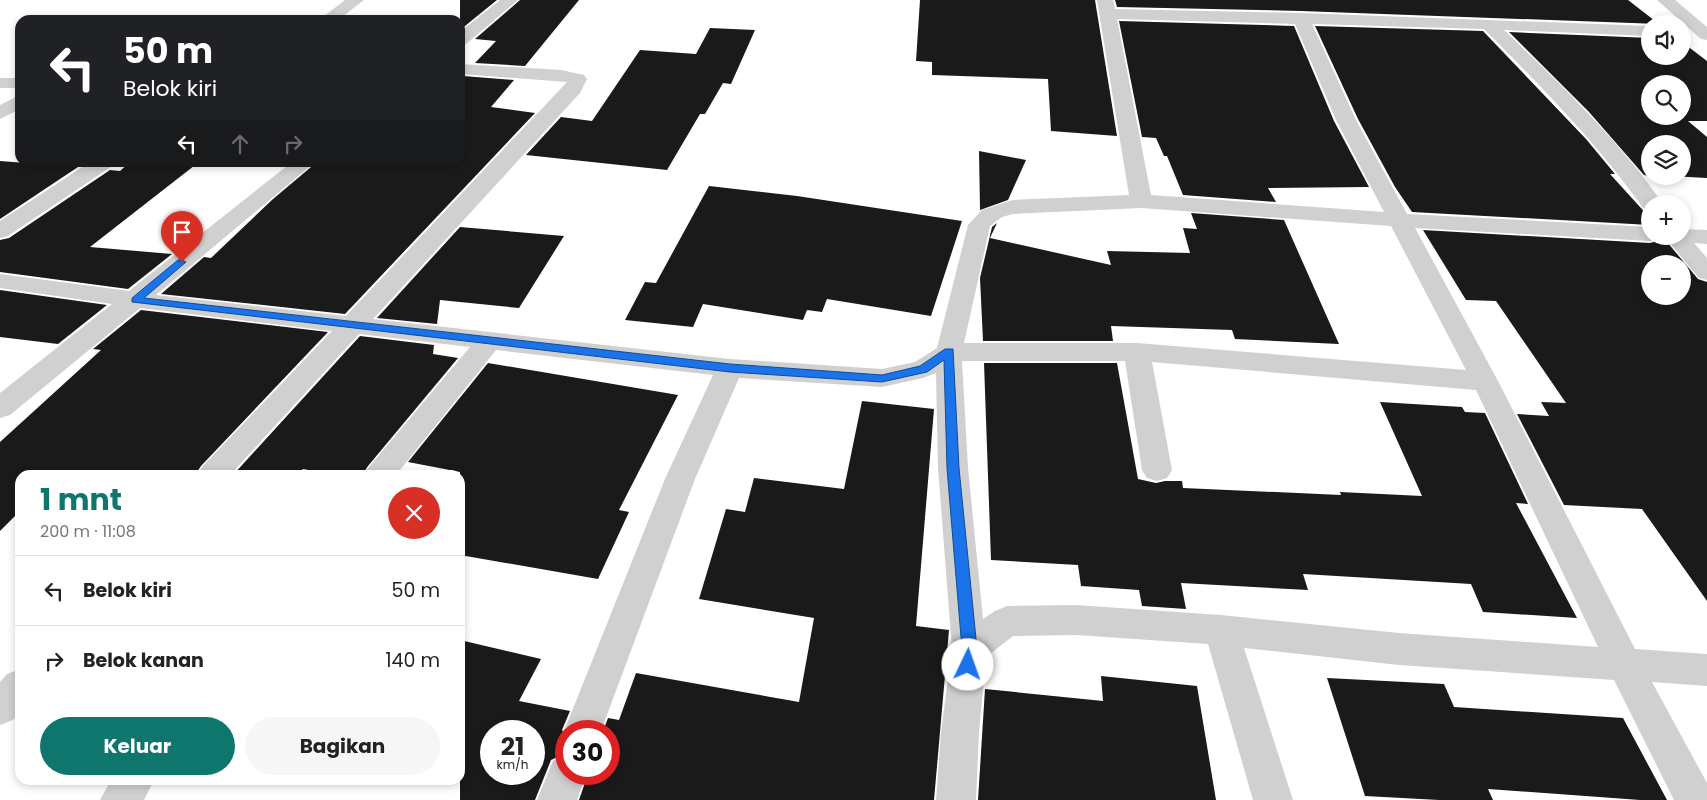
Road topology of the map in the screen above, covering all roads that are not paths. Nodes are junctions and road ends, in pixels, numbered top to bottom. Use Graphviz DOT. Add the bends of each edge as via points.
graph roads {
  1 [pos="356,0"];
  2 [pos="510,0"];
  3 [pos="1665,0"];
  4 [pos="1107,7"];
  5 [pos="334,15"];
  6 [pos="1301,18"];
  7 [pos="1489,24"];
  8 [pos="1641,31"];
  9 [pos="1691,33"];
  10 [pos="1706,34"];
  11 [pos="465,36"];
  12 [pos="465,68"];
  13 [pos="0,83"];
  14 [pos="15,83"];
  15 [pos="15,103"];
  16 [pos="0,113"];
  17 [pos="97,167"];
  18 [pos="299,167"];
  19 [pos="1646,195"];
  20 [pos="1141,202"];
  21 [pos="1399,220"];
  22 [pos="0,231"];
  23 [pos="1641,233"];
  24 [pos="1691,236"];
  25 [pos="1707,237"];
  26 [pos="1683,245"];
  27 [pos="1707,273"];
  28 [pos="0,281"];
  29 [pos="135,300"];
  30 [pos="354,324"];
  31 [pos="490,340"];
  32 [pos="949,352"];
  33 [pos="1137,352"];
  34 [pos="730,368"];
  35 [pos="1485,381"];
  36 [pos="0,408"];
  37 [pos="217,470"];
  38 [pos="383,470"];
  39 [pos="1157,470"];
  40 [pos="1221,630"];
  41 [pos="970,649"];
  42 [pos="1624,664"];
  43 [pos="1707,670"];
  44 [pos="15,692"];
  45 [pos="0,708"];
  46 [pos="587,720"];
  47 [pos="131,785"];
  48 [pos="563,785"];
  49 [pos="120,800"];
  50 [pos="557,800"];
  51 [pos="956,800"];
  52 [pos="1273,800"];
  53 [pos="1695,800"];
  1 -- 5 [label="street"];
  2 -- 11 [label="street"];
  3 -- 10 [label="street"];
  4 -- 6 [label="street"];
  4 -- 20 [label="street"];
  6 -- 7 [label="street"];
  6 -- 21 [label="street" via="1346,120"];
  7 -- 8 [label="street"];
  7 -- 19 [label="street" via="1558,93"];
  9 -- 10 [label="street"];
  12 -- 30 [label="street" via="562,75 578,81 574,90"];
  13 -- 14 [label="street"];
  15 -- 16 [label="street"];
  17 -- 22 [label="street"];
  18 -- 29 [label="street"];
  20 -- 21 [label="street"];
  20 -- 32 [label="street" via="1013,207 986,216 979,225"];
  21 -- 23 [label="street"];
  21 -- 35 [label="street"];
  24 -- 25 [label="street"];
  26 -- 27 [label="street"];
  28 -- 29 [label="street"];
  29 -- 30 [label="street"];
  29 -- 36 [label="street"];
  30 -- 31 [label="street"];
  30 -- 37 [label="street"];
  31 -- 34 [label="street"];
  31 -- 38 [label="street"];
  32 -- 33 [label="street"];
  32 -- 34 [label="street" via="923,369 882,378"];
  32 -- 41 [label="street" via="953,468"];
  33 -- 35 [label="street"];
  33 -- 39 [label="street"];
  34 -- 46 [label="street" via="680,479"];
  35 -- 42 [label="street"];
  40 -- 41 [label="street" via="1076,620 1007,621"];
  40 -- 42 [label="street" via="1399,649"];
  40 -- 52 [label="street"];
  41 -- 51 [label="street"];
  42 -- 43 [label="street"];
  42 -- 53 [label="street"];
  44 -- 45 [label="street"];
  47 -- 49 [label="street"];
  48 -- 50 [label="street"];
}
